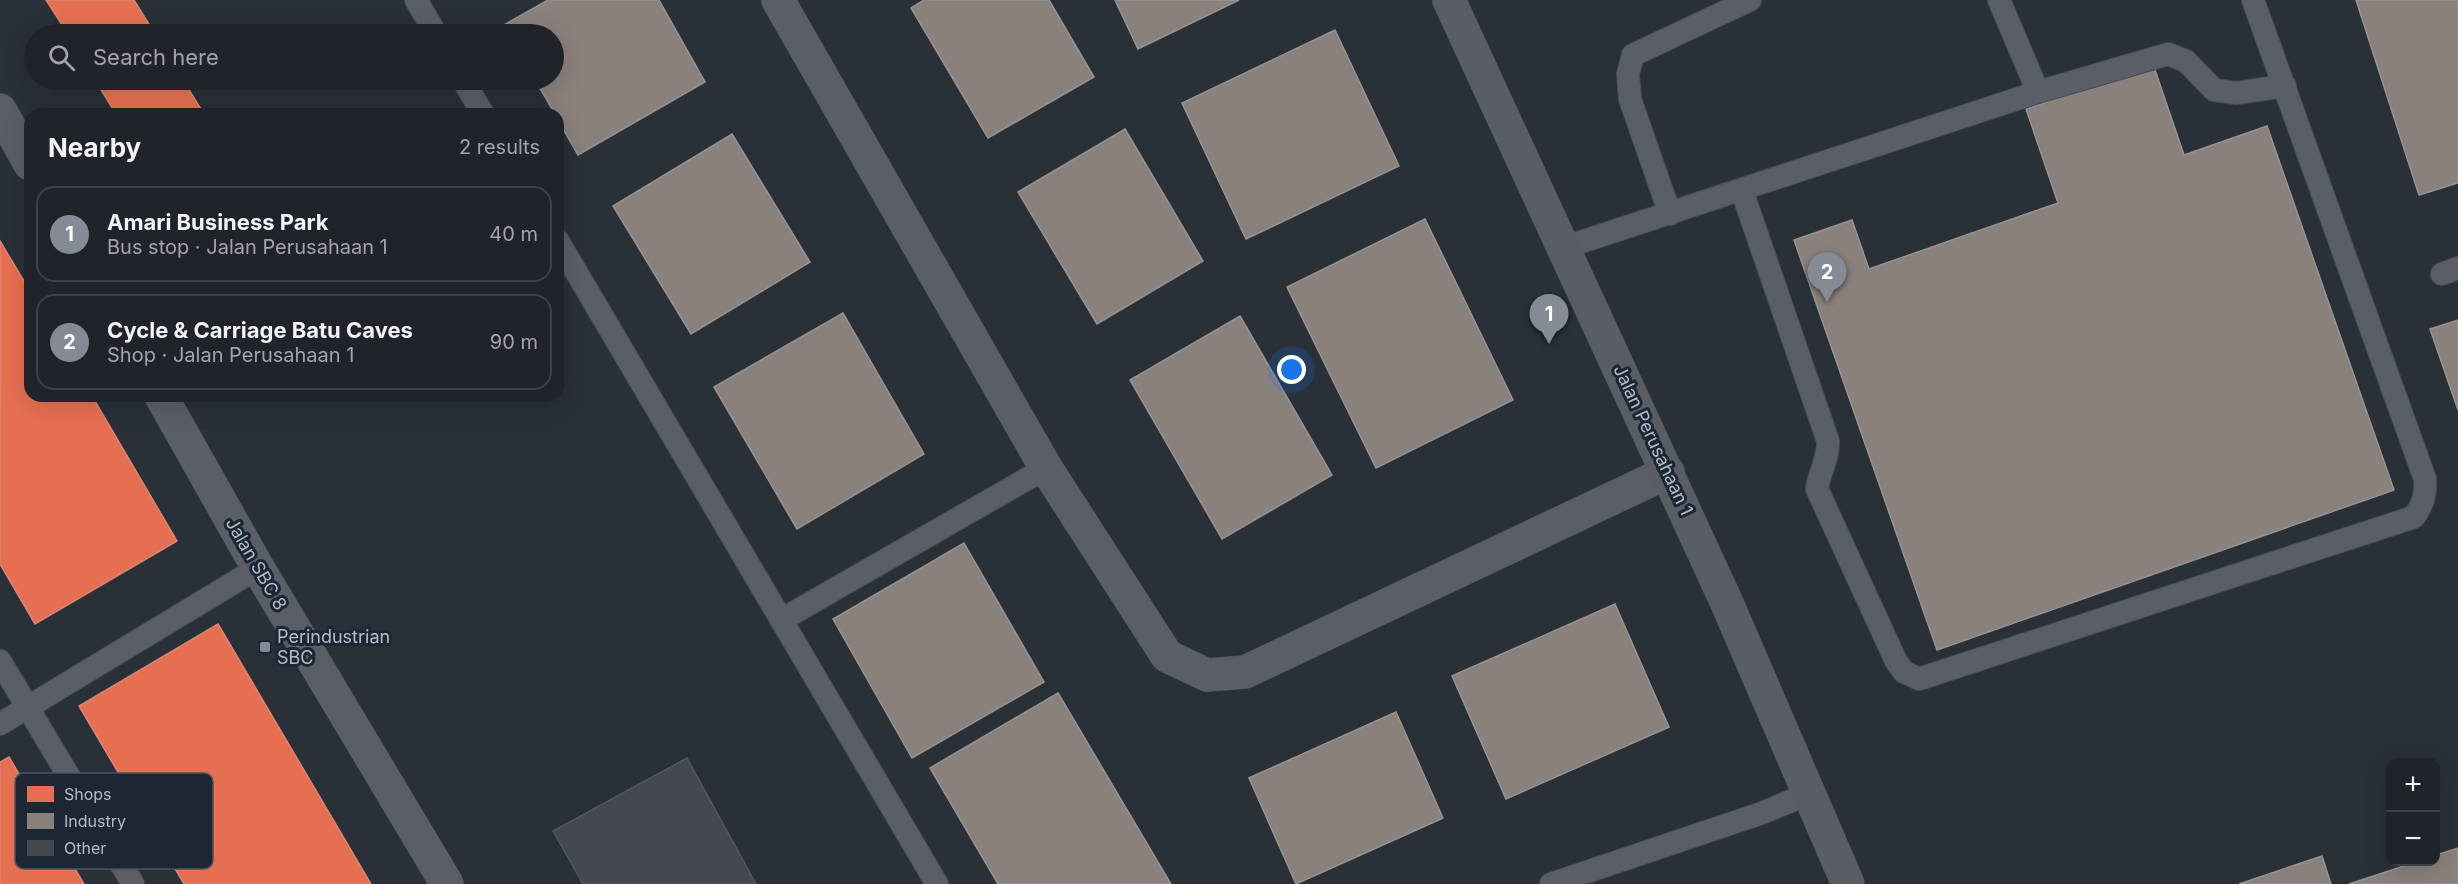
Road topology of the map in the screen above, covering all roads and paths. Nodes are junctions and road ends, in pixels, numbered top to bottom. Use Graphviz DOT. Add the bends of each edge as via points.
graph roads {
  1 [pos="416,0"];
  2 [pos="777,0"];
  3 [pos="1750,0"];
  4 [pos="1999,0"];
  5 [pos="2253,0"];
  6 [pos="1453,1"];
  7 [pos="430,24"];
  8 [pos="2285,86"];
  9 [pos="469,90"];
  10 [pos="2038,92"];
  11 [pos="479,108"];
  12 [pos="0,110"];
  13 [pos="24,153"];
  14 [pos="1742,191"];
  15 [pos="1670,214"];
  16 [pos="1563,248"];
  17 [pos="564,251"];
  18 [pos="164,402"];
  19 [pos="1046,468"];
  20 [pos="1668,472"];
  21 [pos="258,568"];
  22 [pos="781,620"];
  23 [pos="0,661"];
  24 [pos="28,707"];
  25 [pos="0,724"];
  26 [pos="68,773"];
  27 [pos="1810,793"];
  28 [pos="125,869"];
  29 [pos="134,884"];
  30 [pos="447,884"];
  31 [pos="937,884"];
  32 [pos="1551,884"];
  33 [pos="1848,884"];
  1 -- 7 [label="lane"];
  2 -- 19 [label="street"];
  3 -- 15 [label="lane" via="1634,55 1628,74 1630,99"];
  4 -- 10 [label="lane"];
  5 -- 8 [label="lane"];
  6 -- 16 [label="street, Jalan Perusahaan 1"];
  8 -- 10 [label="lane" via="2236,93 2214,90 2186,62 2168,54"];
  8 -- 14 [label="lane" via="2425,479 2426,492 2414,517 1919,679 1904,672 1896,661 1817,489 1828,441"];
  9 -- 11 [label="lane"];
  10 -- 14 [label="lane"];
  12 -- 13 [label="street"];
  14 -- 15 [label="lane"];
  15 -- 16 [label="lane"];
  16 -- 20 [label="street, Jalan Perusahaan 1"];
  17 -- 22 [label="lane"];
  18 -- 21 [label="street, Jalan SBC 8"];
  19 -- 20 [label="street" via="1167,656 1207,675 1245,672"];
  19 -- 22 [label="lane"];
  20 -- 27 [label="street, Jalan Perusahaan 1"];
  21 -- 24 [label="lane"];
  21 -- 30 [label="street, Jalan SBC 8"];
  22 -- 31 [label="lane"];
  23 -- 24 [label="lane"];
  24 -- 25 [label="lane"];
  24 -- 26 [label="lane"];
  27 -- 32 [label="lane"];
  27 -- 33 [label="street, Jalan Perusahaan 1"];
  28 -- 29 [label="lane"];
}
